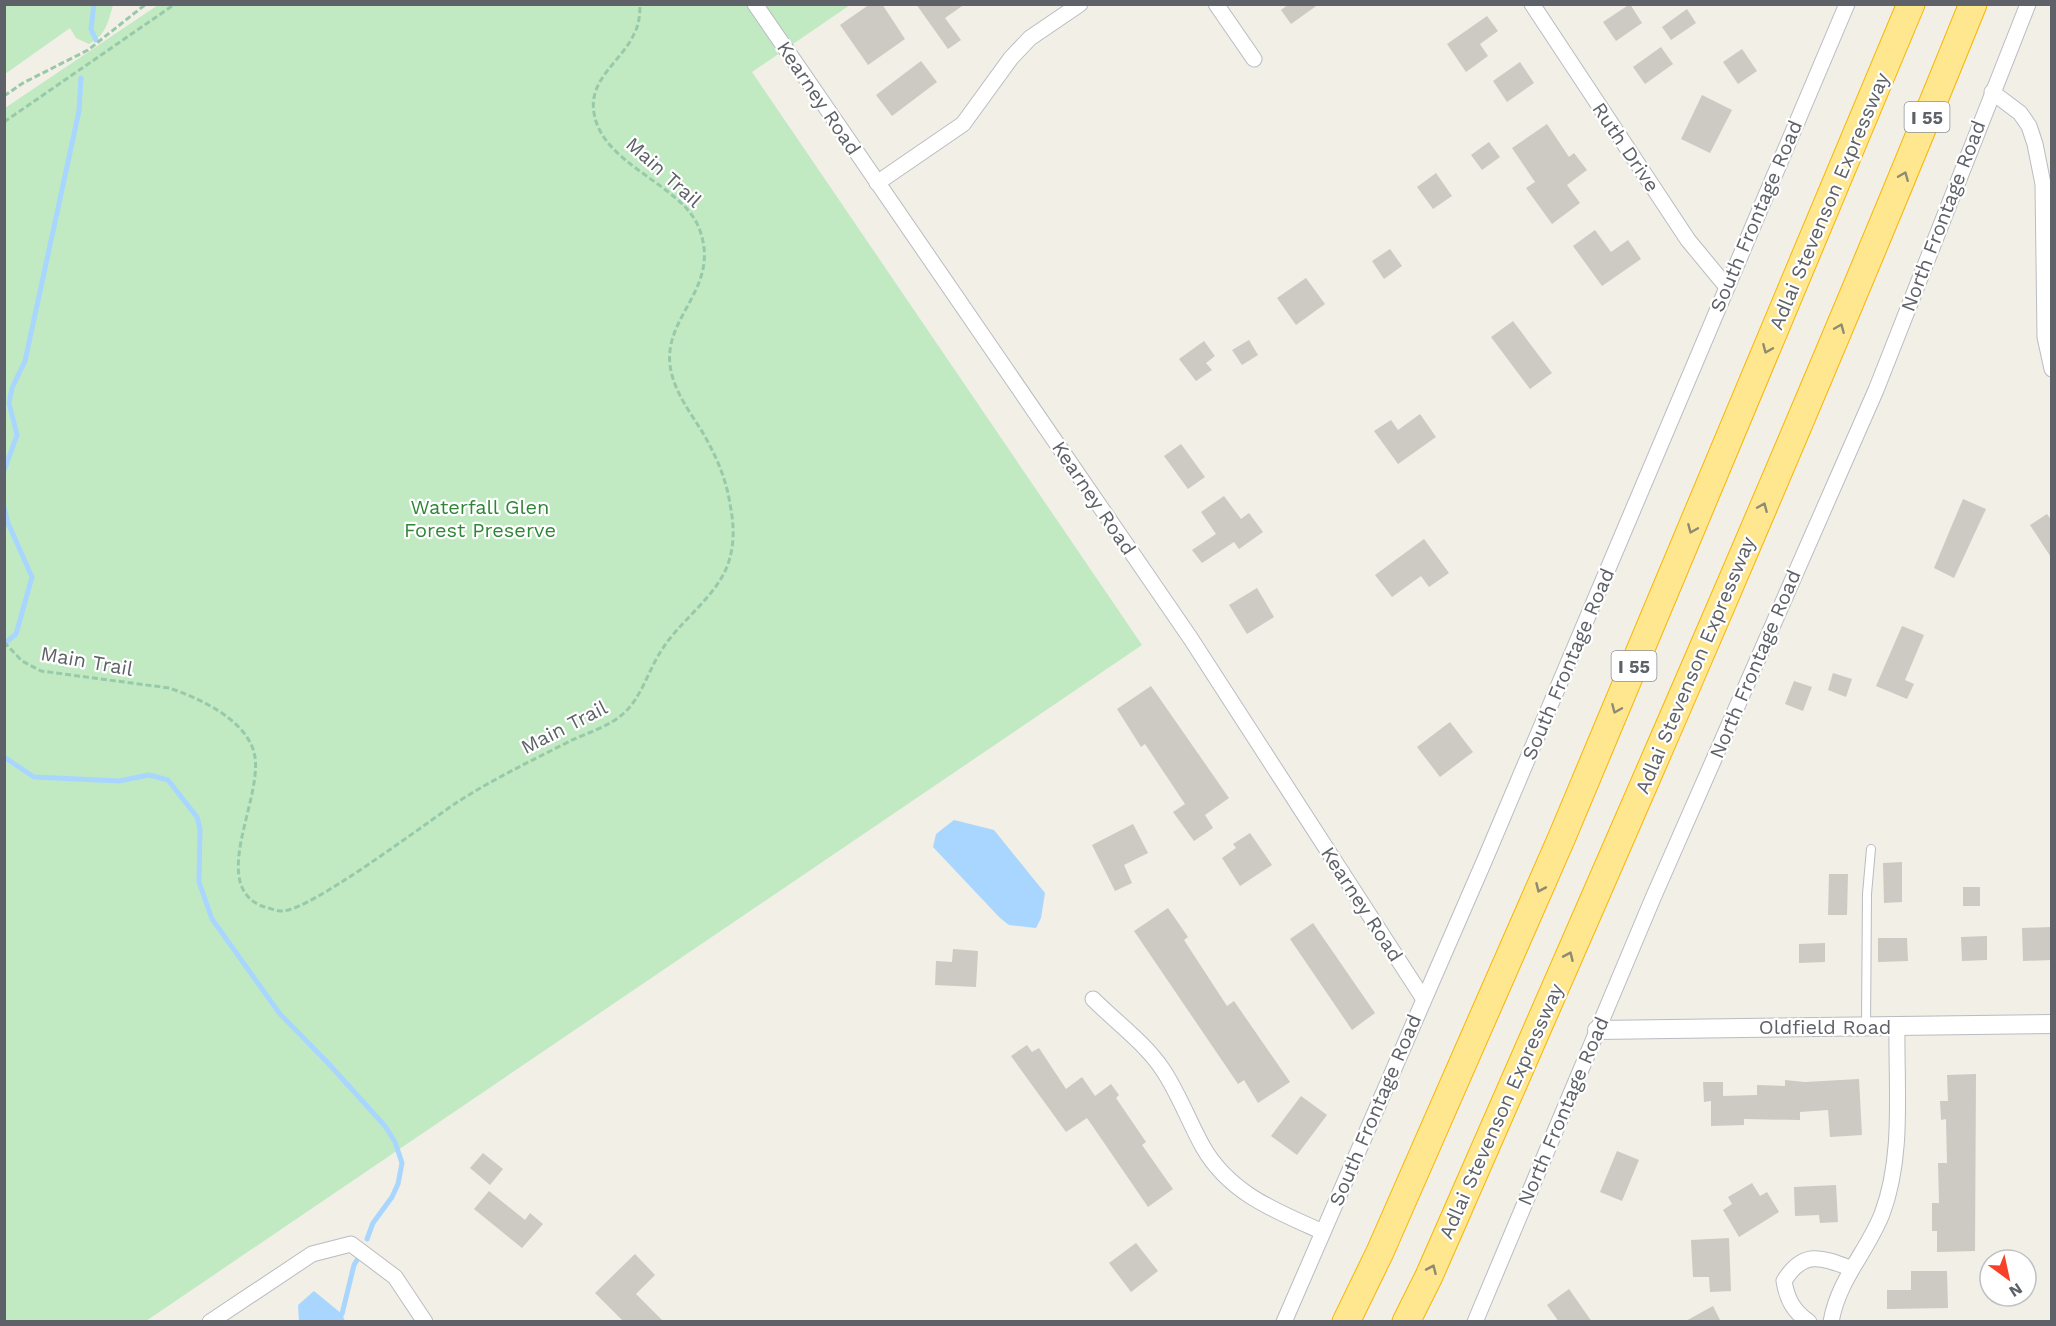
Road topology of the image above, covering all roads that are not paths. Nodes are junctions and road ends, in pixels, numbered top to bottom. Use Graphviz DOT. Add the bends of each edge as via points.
graph roads {
  1 [pos="755,4"];
  2 [pos="1080,4"];
  3 [pos="1216,4"];
  4 [pos="1532,4"];
  5 [pos="1847,4"];
  6 [pos="1911,4"];
  7 [pos="1973,4"];
  8 [pos="2028,4"];
  9 [pos="1254,59"];
  10 [pos="1992,92"];
  11 [pos="877,183"];
  12 [pos="2047,184"];
  13 [pos="1726,286"];
  14 [pos="2052,369"];
  15 [pos="1871,849"];
  16 [pos="1423,998"];
  17 [pos="1093,999"];
  18 [pos="2052,1024"];
  19 [pos="1866,1026"];
  20 [pos="1897,1027"];
  21 [pos="1598,1030"];
  22 [pos="1323,1232"];
  23 [pos="1850,1268"];
  24 [pos="210,1322"];
  25 [pos="425,1322"];
  26 [pos="1284,1322"];
  27 [pos="1346,1322"];
  28 [pos="1406,1322"];
  29 [pos="1475,1322"];
  30 [pos="1809,1322"];
  31 [pos="1831,1322"];
  1 -- 11 [label="street, Kearney Road"];
  2 -- 11 [label="street" via="1030,38 963,124"];
  3 -- 9 [label="street"];
  4 -- 13 [label="street, Ruth Drive" via="1688,240"];
  5 -- 13 [label="street, South Frontage Road"];
  6 -- 27 [label="highway, Adlai Stevenson Expressway / I 55, one-way" via="1562,837"];
  28 -- 7 [label="highway, Adlai Stevenson Expressway / I 55, one-way" via="1616,850 1882,230"];
  8 -- 10 [label="street, North Frontage Road"];
  10 -- 12 [label="street" via="2010,103 2029,126"];
  10 -- 21 [label="street, North Frontage Road" via="1876,390"];
  11 -- 16 [label="street, Kearney Road" via="1191,639"];
  12 -- 14 [label="street" via="2045,337"];
  13 -- 16 [label="street, South Frontage Road"];
  15 -- 19 [label="lane"];
  16 -- 22 [label="street, South Frontage Road"];
  17 -- 22 [label="street" via="1148,1050 1175,1091 1210,1158 1233,1185 1260,1204"];
  18 -- 20 [label="street, Oldfield Road"];
  19 -- 20 [label="street, Oldfield Road"];
  19 -- 21 [label="street, Oldfield Road"];
  20 -- 23 [label="street" via="1896,1151 1889,1191 1876,1226"];
  21 -- 29 [label="street, North Frontage Road"];
  22 -- 26 [label="street, South Frontage Road"];
  23 -- 30 [label="street" via="1816,1258 1793,1266 1784,1281 1786,1294 1795,1311"];
  23 -- 31 [label="street"];
  24 -- 25 [label="street" via="312,1254 351,1244 395,1277"];
}
